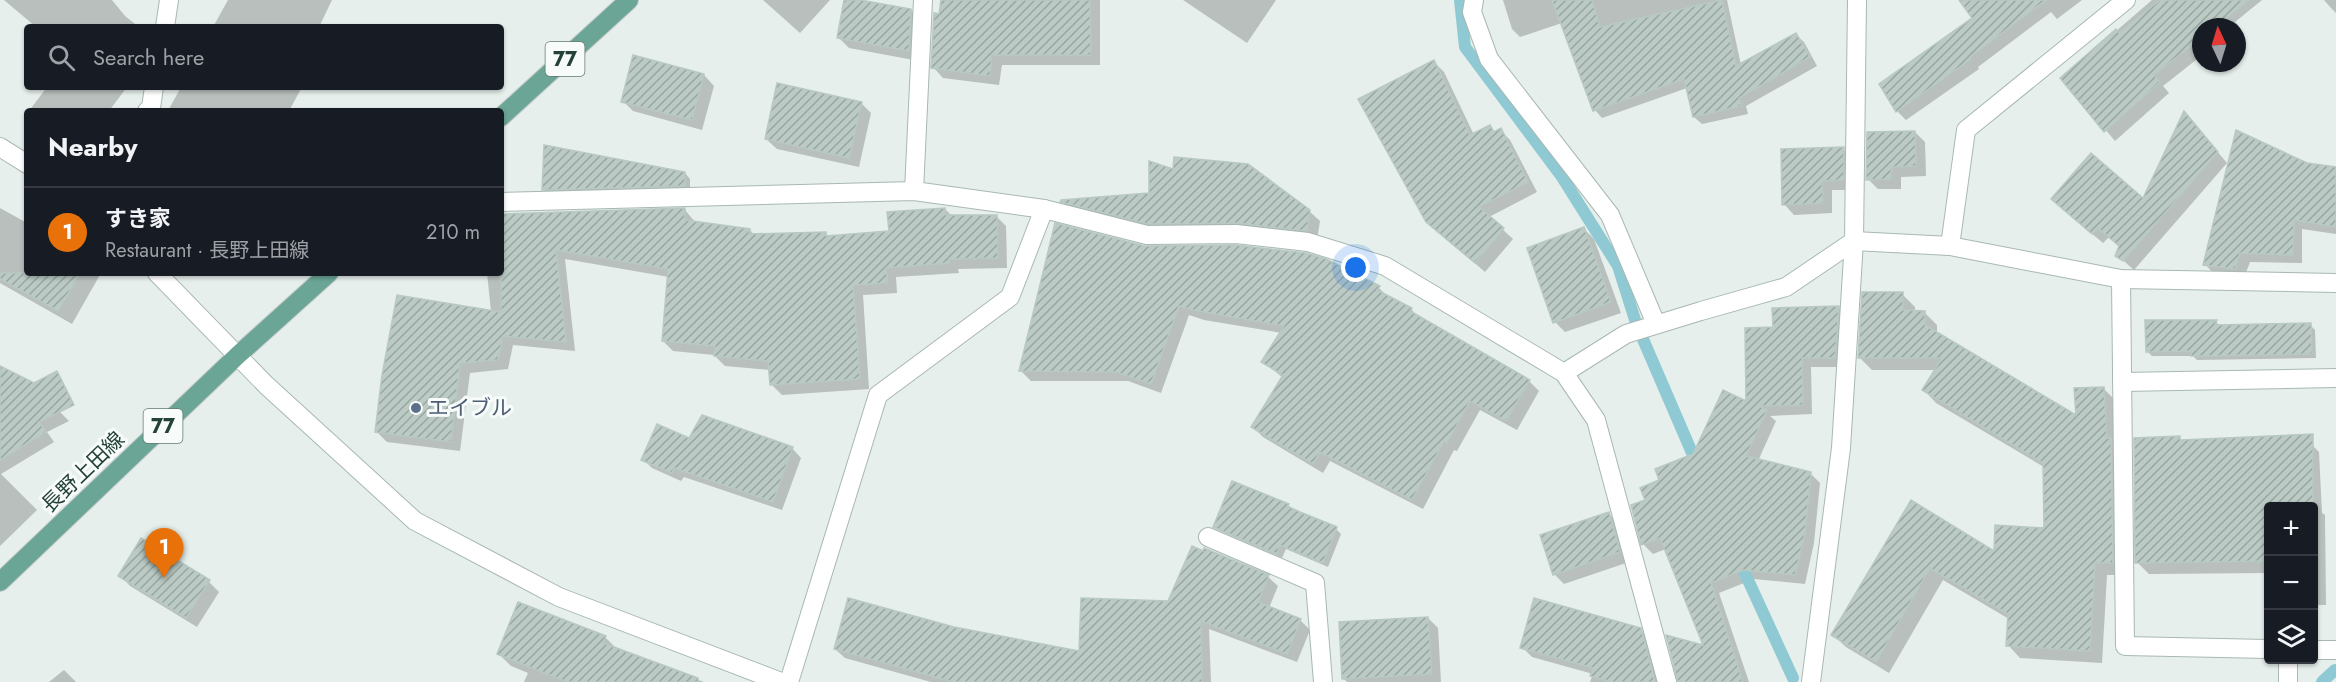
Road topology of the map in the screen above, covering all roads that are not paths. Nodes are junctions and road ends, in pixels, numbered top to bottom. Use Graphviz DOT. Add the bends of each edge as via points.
graph roads {
  1 [pos="169,0"];
  2 [pos="629,0"];
  3 [pos="923,0"];
  4 [pos="1473,0"];
  5 [pos="1857,0"];
  6 [pos="2126,0"];
  7 [pos="165,24"];
  8 [pos="154,90"];
  9 [pos="151,108"];
  10 [pos="504,114"];
  11 [pos="0,147"];
  12 [pos="24,162"];
  13 [pos="914,191"];
  14 [pos="504,202"];
  15 [pos="1044,209"];
  16 [pos="1854,241"];
  17 [pos="1950,246"];
  18 [pos="160,276"];
  19 [pos="326,276"];
  20 [pos="2121,279"];
  21 [pos="2336,283"];
  22 [pos="1652,325"];
  23 [pos="238,355"];
  24 [pos="1564,373"];
  25 [pos="2336,378"];
  26 [pos="2122,382"];
  27 [pos="1208,537"];
  28 [pos="0,582"];
  29 [pos="2264,650"];
  30 [pos="2318,650"];
  31 [pos="2336,650"];
  32 [pos="2288,664"];
  33 [pos="781,682"];
  34 [pos="789,682"];
  35 [pos="1323,682"];
  36 [pos="1667,682"];
  37 [pos="1811,682"];
  38 [pos="2288,682"];
  1 -- 7 [label="street"];
  2 -- 10 [label="main road, 77"];
  3 -- 13 [label="street"];
  4 -- 22 [label="street" via="1472,12 1489,59 1610,215"];
  5 -- 16 [label="street"];
  6 -- 17 [label="street" via="1966,130"];
  8 -- 9 [label="street"];
  11 -- 12 [label="street"];
  13 -- 14 [label="street"];
  13 -- 15 [label="street"];
  15 -- 24 [label="street" via="1147,235 1236,234 1308,242 1385,266"];
  15 -- 34 [label="street" via="1010,297 878,395"];
  16 -- 17 [label="street"];
  16 -- 22 [label="street" via="1786,288"];
  16 -- 37 [label="street" via="1841,448"];
  17 -- 20 [label="street"];
  18 -- 23 [label="street"];
  19 -- 23 [label="main road, 長野上田線 / 77"];
  20 -- 21 [label="street"];
  20 -- 26 [label="street"];
  22 -- 24 [label="street" via="1626,334"];
  23 -- 28 [label="main road, 長野上田線 / 77"];
  23 -- 33 [label="street" via="415,521 559,597"];
  24 -- 36 [label="street" via="1596,420"];
  25 -- 26 [label="street"];
  26 -- 29 [label="street" via="2125,646"];
  27 -- 35 [label="street" via="1315,583"];
  30 -- 31 [label="street"];
  32 -- 38 [label="street"];
}
